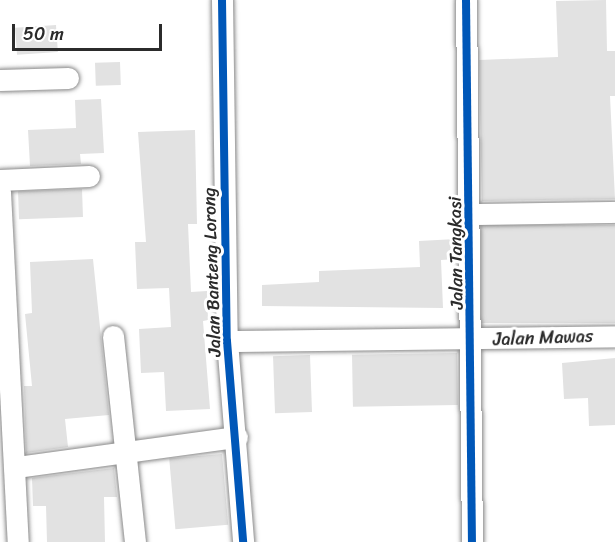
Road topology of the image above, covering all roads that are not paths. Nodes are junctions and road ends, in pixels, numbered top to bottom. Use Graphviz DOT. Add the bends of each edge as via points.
graph roads {
  1 [pos="222,0"];
  2 [pos="466,0"];
  3 [pos="68,78"];
  4 [pos="0,80"];
  5 [pos="89,176"];
  6 [pos="0,180"];
  7 [pos="0,192"];
  8 [pos="615,212"];
  9 [pos="471,214"];
  10 [pos="113,336"];
  11 [pos="615,336"];
  12 [pos="471,339"];
  13 [pos="227,341"];
  14 [pos="237,437"];
  15 [pos="123,454"];
  16 [pos="17,467"];
  17 [pos="12,535"];
  18 [pos="135,542"];
  19 [pos="243,542"];
  20 [pos="472,542"];
  1 -- 13 [label="street, Jalan Banteng Lorong"];
  2 -- 9 [label="street, Jalan Tangkasi"];
  3 -- 4 [label="street"];
  5 -- 6 [label="street"];
  7 -- 16 [label="street"];
  8 -- 9 [label="street"];
  9 -- 12 [label="street, Jalan Tangkasi"];
  10 -- 15 [label="street"];
  11 -- 12 [label="street, Jalan Mawas"];
  12 -- 13 [label="street, Jalan Banteng Lorong"];
  12 -- 20 [label="street, Jalan Tangkasi"];
  13 -- 14 [label="street, Jalan Banteng Lorong"];
  14 -- 15 [label="street"];
  14 -- 19 [label="street, Jalan Banteng Lorong"];
  15 -- 16 [label="street"];
  15 -- 18 [label="street"];
  16 -- 17 [label="street"];
}
